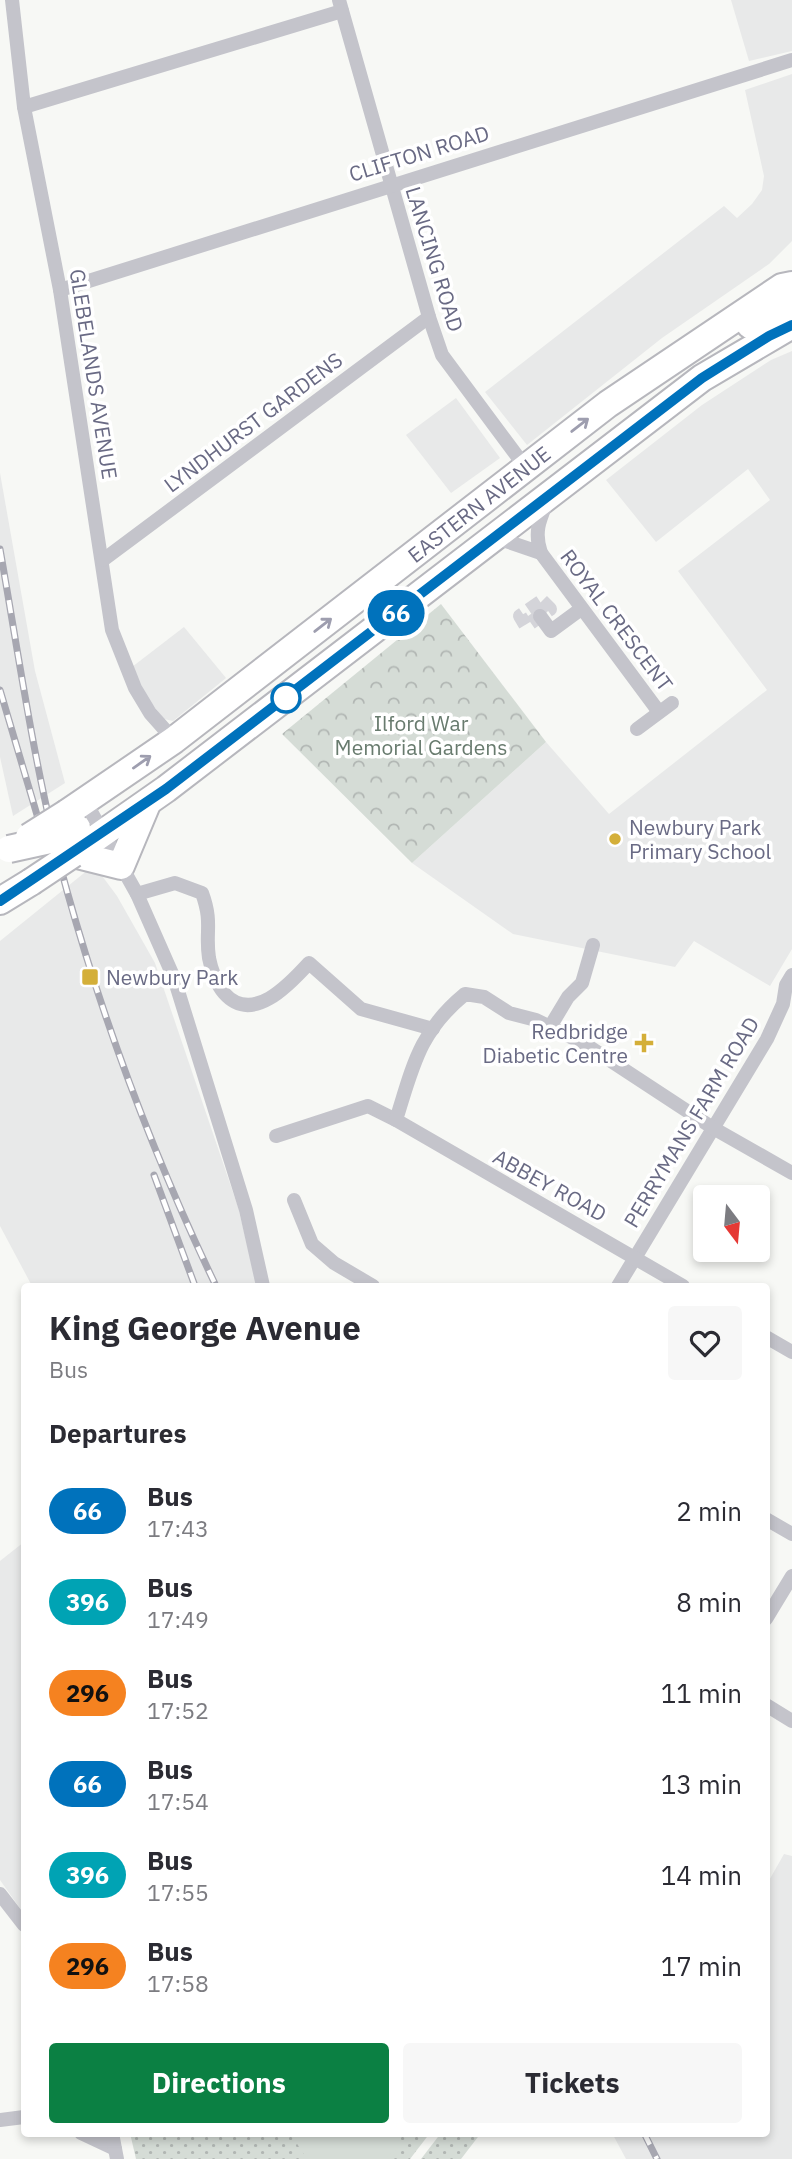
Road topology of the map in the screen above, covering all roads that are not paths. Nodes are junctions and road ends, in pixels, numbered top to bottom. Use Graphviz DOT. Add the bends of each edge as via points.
graph roads {
  1 [pos="12,0"];
  2 [pos="341,5"];
  3 [pos="792,60"];
  4 [pos="24,107"];
  5 [pos="391,184"];
  6 [pos="789,287"];
  7 [pos="60,289"];
  8 [pos="429,317"];
  9 [pos="792,325"];
  10 [pos="526,468"];
  11 [pos="552,491"];
  12 [pos="494,537"];
  13 [pos="541,553"];
  14 [pos="103,560"];
  15 [pos="581,609"];
  16 [pos="540,616"];
  17 [pos="672,703"];
  18 [pos="659,712"];
  19 [pos="637,729"];
  20 [pos="174,740"];
  21 [pos="149,801"];
  22 [pos="81,826"];
  23 [pos="5,852"];
  24 [pos="121,866"];
  25 [pos="137,894"];
  26 [pos="0,901"];
  27 [pos="593,945"];
  28 [pos="790,983"];
  29 [pos="550,1027"];
  30 [pos="433,1029"];
  31 [pos="396,1120"];
  32 [pos="713,1128"];
  33 [pos="276,1136"];
  34 [pos="792,1173"];
  35 [pos="294,1200"];
  36 [pos="635,1257"];
  37 [pos="262,1283"];
  38 [pos="368,1283"];
  39 [pos="620,1283"];
  40 [pos="679,1283"];
  41 [pos="770,1339"];
  42 [pos="792,1352"];
  43 [pos="770,1521"];
  44 [pos="792,1534"];
  45 [pos="792,1576"];
  46 [pos="770,1612"];
  47 [pos="770,1707"];
  48 [pos="792,1720"];
  49 [pos="0,1894"];
  50 [pos="21,1921"];
  51 [pos="21,2117"];
  52 [pos="0,2120"];
  53 [pos="88,2137"];
  54 [pos="116,2154"];
  1 -- 4 [label="street, GLEBELANDS AVENUE"];
  2 -- 4 [label="street"];
  2 -- 5 [label="street, LANCING ROAD"];
  3 -- 5 [label="street, CLIFTON ROAD"];
  4 -- 7 [label="street, GLEBELANDS AVENUE"];
  5 -- 7 [label="street, CLIFTON ROAD"];
  5 -- 8 [label="street, LANCING ROAD"];
  10 -- 6 [label="highway, EASTERN AVENUE, one-way" via="608,404"];
  7 -- 14 [label="street, GLEBELANDS AVENUE"];
  8 -- 10 [label="street, LANCING ROAD" via="442,355"];
  8 -- 14 [label="street, LYNDHURST GARDENS"];
  9 -- 11 [label="highway, EASTERN AVENUE" via="709,373"];
  20 -- 10 [label="highway, EASTERN AVENUE, one-way"];
  11 -- 12 [label="highway, EASTERN AVENUE"];
  11 -- 13 [label="street, ROYAL CRESCENT" via="537,523"];
  12 -- 13 [label="street, ROYAL CRESCENT"];
  12 -- 21 [label="highway, EASTERN AVENUE"];
  13 -- 15 [label="street, ROYAL CRESCENT"];
  14 -- 20 [label="street, GLEBELANDS AVENUE" via="112,629 125,666 150,713"];
  15 -- 16 [label="street" via="551,631"];
  15 -- 18 [label="street, ROYAL CRESCENT"];
  17 -- 18 [label="street, ROYAL CRESCENT"];
  18 -- 19 [label="street, ROYAL CRESCENT"];
  22 -- 20 [label="highway, EASTERN AVENUE, one-way"];
  21 -- 22 [label="highway, EASTERN AVENUE"];
  21 -- 24 [label="highway"];
  22 -- 23 [label="highway, EASTERN AVENUE, bridge"];
  22 -- 24 [label="highway"];
  22 -- 24 [label="street"];
  22 -- 26 [label="highway, EASTERN AVENUE, bridge" via="31,882"];
  24 -- 25 [label="street"];
  25 -- 30 [label="street" via="175,883 202,893 210,914 209,958 220,988 230,1000 245,1006 266,1000 286,988 309,963 361,1009"];
  25 -- 37 [label="street" via="174,978 247,1210"];
  27 -- 29 [label="street" via="582,983"];
  28 -- 32 [label="street, PERRYMANS FARM ROAD" via="767,1039"];
  29 -- 30 [label="street" via="509,1013 484,997 465,994"];
  29 -- 32 [label="street" via="585,1044"];
  30 -- 31 [label="street" via="421,1043"];
  31 -- 33 [label="street, ABBEY ROAD" via="368,1106"];
  31 -- 36 [label="street, ABBEY ROAD"];
  32 -- 34 [label="street"];
  32 -- 36 [label="street, PERRYMANS FARM ROAD"];
  35 -- 38 [label="street" via="312,1244 334,1264"];
  36 -- 39 [label="street, PERRYMANS FARM ROAD"];
  36 -- 40 [label="street, ABBEY ROAD"];
  41 -- 42 [label="street"];
  43 -- 44 [label="street"];
  45 -- 46 [label="street"];
  47 -- 48 [label="street"];
  49 -- 50 [label="street"];
  51 -- 52 [label="street"];
  53 -- 54 [label="street"];
}
